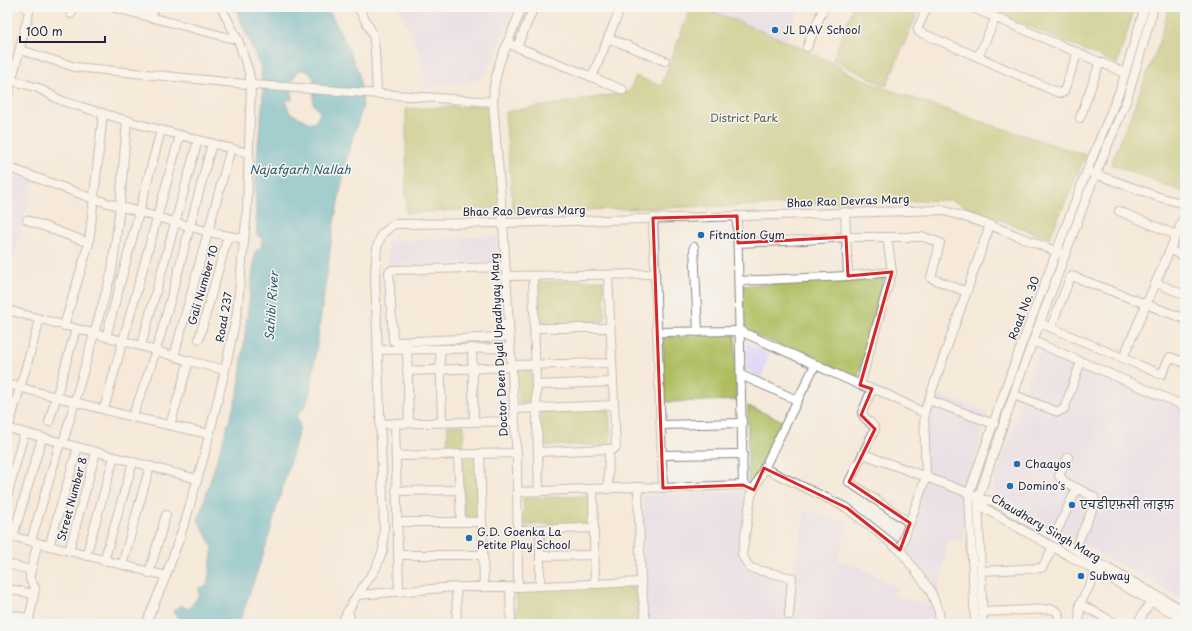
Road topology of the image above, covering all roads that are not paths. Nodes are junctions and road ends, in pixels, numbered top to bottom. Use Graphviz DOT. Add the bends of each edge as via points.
graph roads {
  1 [pos="111,7"];
  2 [pos="154,7"];
  3 [pos="221,7"];
  4 [pos="358,7"];
  5 [pos="522,7"];
  6 [pos="534,7"];
  7 [pos="621,7"];
  8 [pos="824,7"];
  9 [pos="926,7"];
  10 [pos="971,7"];
  11 [pos="1145,7"];
  12 [pos="1154,7"];
  13 [pos="28,9"];
  14 [pos="996,17"];
  15 [pos="151,18"];
  16 [pos="608,38"];
  17 [pos="238,40"];
  18 [pos="508,42"];
  19 [pos="517,47"];
  20 [pos="807,47"];
  21 [pos="20,50"];
  22 [pos="1078,52"];
  23 [pos="978,57"];
  24 [pos="665,61"];
  25 [pos="1100,62"];
  26 [pos="1125,73"];
  27 [pos="592,77"];
  28 [pos="12,80"];
  29 [pos="251,85"];
  30 [pos="623,90"];
  31 [pos="372,94"];
  32 [pos="7,99"];
  33 [pos="493,102"];
  34 [pos="103,113"];
  35 [pos="1080,118"];
  36 [pos="127,120"];
  37 [pos="161,130"];
  38 [pos="180,135"];
  39 [pos="198,140"];
  40 [pos="212,143"];
  41 [pos="231,148"];
  42 [pos="248,153"];
  43 [pos="7,168"];
  44 [pos="1087,171"];
  45 [pos="1096,174"];
  46 [pos="94,199"];
  47 [pos="1185,204"];
  48 [pos="120,206"];
  49 [pos="1119,211"];
  50 [pos="139,212"];
  51 [pos="845,212"];
  52 [pos="1185,215"];
  53 [pos="737,216"];
  54 [pos="158,217"];
  55 [pos="653,218"];
  56 [pos="27,220"];
  57 [pos="176,222"];
  58 [pos="503,223"];
  59 [pos="990,225"];
  60 [pos="190,226"];
  61 [pos="209,232"];
  62 [pos="1176,235"];
  63 [pos="228,236"];
  64 [pos="846,237"];
  65 [pos="887,237"];
  66 [pos="244,239"];
  67 [pos="89,243"];
  68 [pos="738,243"];
  69 [pos="694,247"];
  70 [pos="1170,250"];
  71 [pos="1057,251"];
  72 [pos="1066,254"];
  73 [pos="1185,257"];
  74 [pos="503,267"];
  75 [pos="892,272"];
  76 [pos="655,274"];
  77 [pos="608,275"];
  78 [pos="506,276"];
  79 [pos="533,276"];
  80 [pos="848,276"];
  81 [pos="738,281"];
  82 [pos="1156,283"];
  83 [pos="967,292"];
  84 [pos="1185,295"];
  85 [pos="1147,304"];
  86 [pos="7,310"];
  87 [pos="1185,318"];
  88 [pos="40,319"];
  89 [pos="1040,323"];
  90 [pos="64,326"];
  91 [pos="1051,327"];
  92 [pos="534,328"];
  93 [pos="610,328"];
  94 [pos="76,329"];
  95 [pos="740,331"];
  96 [pos="657,332"];
  97 [pos="698,332"];
  98 [pos="94,334"];
  99 [pos="106,337"];
  100 [pos="199,339"];
  101 [pos="1033,341"];
  102 [pos="122,342"];
  103 [pos="141,346"];
  104 [pos="472,348"];
  105 [pos="510,348"];
  106 [pos="407,349"];
  107 [pos="440,349"];
  108 [pos="156,350"];
  109 [pos="377,350"];
  110 [pos="174,356"];
  111 [pos="1123,358"];
  112 [pos="189,361"];
  113 [pos="1081,362"];
  114 [pos="612,363"];
  115 [pos="1185,363"];
  116 [pos="535,364"];
  117 [pos="815,365"];
  118 [pos="511,366"];
  119 [pos="472,368"];
  120 [pos="225,370"];
  121 [pos="440,370"];
  122 [pos="407,371"];
  123 [pos="741,375"];
  124 [pos="613,382"];
  125 [pos="7,384"];
  126 [pos="536,385"];
  127 [pos="860,385"];
  128 [pos="19,387"];
  129 [pos="872,389"];
  130 [pos="1014,395"];
  131 [pos="56,397"];
  132 [pos="797,400"];
  133 [pos="929,400"];
  134 [pos="75,402"];
  135 [pos="614,404"];
  136 [pos="1185,406"];
  137 [pos="536,408"];
  138 [pos="514,409"];
  139 [pos="104,410"];
  140 [pos="924,413"];
  141 [pos="132,417"];
  142 [pos="515,420"];
  143 [pos="49,422"];
  144 [pos="442,422"];
  145 [pos="474,422"];
  146 [pos="409,423"];
  147 [pos="742,423"];
  148 [pos="380,424"];
  149 [pos="395,424"];
  150 [pos="994,424"];
  151 [pos="170,425"];
  152 [pos="661,425"];
  153 [pos="7,429"];
  154 [pos="24,433"];
  155 [pos="209,434"];
  156 [pos="42,438"];
  157 [pos="62,443"];
  158 [pos="78,447"];
  159 [pos="609,449"];
  160 [pos="96,452"];
  161 [pos="538,452"];
  162 [pos="517,453"];
  163 [pos="458,454"];
  164 [pos="480,454"];
  165 [pos="743,454"];
  166 [pos="863,454"];
  167 [pos="662,455"];
  168 [pos="396,456"];
  169 [pos="114,457"];
  170 [pos="1068,457"];
  171 [pos="133,462"];
  172 [pos="150,466"];
  173 [pos="764,468"];
  174 [pos="926,477"];
  175 [pos="197,479"];
  176 [pos="743,485"];
  177 [pos="638,487"];
  178 [pos="608,488"];
  179 [pos="663,488"];
  180 [pos="1077,488"];
  181 [pos="593,489"];
  182 [pos="460,490"];
  183 [pos="754,490"];
  184 [pos="396,491"];
  185 [pos="517,492"];
  186 [pos="539,492"];
  187 [pos="969,494"];
  188 [pos="7,497"];
  189 [pos="978,499"];
  190 [pos="166,516"];
  191 [pos="397,522"];
  192 [pos="461,522"];
  193 [pos="482,522"];
  194 [pos="910,523"];
  195 [pos="594,528"];
  196 [pos="540,529"];
  197 [pos="518,530"];
  198 [pos="10,535"];
  199 [pos="1054,536"];
  200 [pos="31,541"];
  201 [pos="49,546"];
  202 [pos="1053,546"];
  203 [pos="36,549"];
  204 [pos="1075,549"];
  205 [pos="900,550"];
  206 [pos="69,551"];
  207 [pos="398,555"];
  208 [pos="483,555"];
  209 [pos="594,555"];
  210 [pos="86,556"];
  211 [pos="540,556"];
  212 [pos="104,561"];
  213 [pos="7,564"];
  214 [pos="122,565"];
  215 [pos="1099,567"];
  216 [pos="27,569"];
  217 [pos="981,571"];
  218 [pos="150,573"];
  219 [pos="166,576"];
  220 [pos="641,582"];
  221 [pos="595,584"];
  222 [pos="540,586"];
  223 [pos="456,587"];
  224 [pos="484,587"];
  225 [pos="514,587"];
  226 [pos="7,589"];
  227 [pos="399,592"];
  228 [pos="34,594"];
  229 [pos="357,596"];
  230 [pos="1153,598"];
  231 [pos="1185,601"];
  232 [pos="1080,604"];
  233 [pos="1183,610"];
  234 [pos="347,612"];
  235 [pos="982,612"];
  236 [pos="7,614"];
  237 [pos="788,614"];
  238 [pos="1185,620"];
  239 [pos="27,621"];
  240 [pos="146,624"];
  241 [pos="341,624"];
  242 [pos="350,624"];
  243 [pos="457,624"];
  244 [pos="511,624"];
  245 [pos="646,624"];
  246 [pos="940,624"];
  247 [pos="975,624"];
  248 [pos="983,624"];
  249 [pos="1059,624"];
  250 [pos="1079,624"];
  251 [pos="1117,624"];
  252 [pos="1137,624"];
  1 -- 15 [label="street"];
  2 -- 15 [label="street"];
  3 -- 17 [label="street, Road 237"];
  4 -- 31 [label="street" via="372,34 375,50"];
  5 -- 18 [label="street, Doctor Deen Dyal Upadhyay Marg"];
  6 -- 19 [label="street"];
  7 -- 16 [label="street"];
  8 -- 20 [label="street"];
  9 -- 23 [label="street" via="918,28 919,32"];
  10 -- 14 [label="street"];
  11 -- 26 [label="street, Road No. 30"];
  12 -- 45 [label="street, Road No. 30" via="1127,99"];
  13 -- 21 [label="street"];
  14 -- 22 [label="street"];
  14 -- 23 [label="street"];
  15 -- 17 [label="street"];
  16 -- 24 [label="street"];
  16 -- 27 [label="street"];
  17 -- 29 [label="street, Road 237"];
  18 -- 19 [label="street"];
  18 -- 33 [label="street, Doctor Deen Dyal Upadhyay Marg" via="499,64"];
  19 -- 27 [label="street"];
  21 -- 28 [label="street"];
  21 -- 29 [label="street" via="75,67"];
  22 -- 23 [label="street" via="1062,93"];
  22 -- 25 [label="street"];
  25 -- 26 [label="street"];
  25 -- 35 [label="street"];
  26 -- 44 [label="street, Road No. 30"];
  27 -- 30 [label="street"];
  28 -- 32 [label="street"];
  28 -- 34 [label="street" via="38,88 62,101"];
  29 -- 31 [label="street"];
  29 -- 42 [label="street, Road 237"];
  31 -- 33 [label="street"];
  33 -- 58 [label="street, Doctor Deen Dyal Upadhyay Marg"];
  34 -- 36 [label="street"];
  34 -- 46 [label="street"];
  36 -- 37 [label="street"];
  36 -- 48 [label="street"];
  37 -- 38 [label="street"];
  37 -- 50 [label="street"];
  38 -- 39 [label="street"];
  38 -- 54 [label="street"];
  39 -- 40 [label="street"];
  39 -- 57 [label="street"];
  40 -- 41 [label="street"];
  40 -- 60 [label="street"];
  41 -- 42 [label="street"];
  41 -- 61 [label="street"];
  42 -- 66 [label="street, Road 237"];
  43 -- 46 [label="street"];
  44 -- 45 [label="street"];
  44 -- 71 [label="street, Road No. 30"];
  45 -- 47 [label="street"];
  45 -- 72 [label="street, Road No. 30"];
  46 -- 48 [label="street"];
  46 -- 67 [label="street"];
  48 -- 50 [label="street"];
  48 -- 98 [label="street" via="112,271"];
  49 -- 62 [label="street"];
  50 -- 54 [label="street"];
  50 -- 99 [label="street"];
  51 -- 53 [label="street, Bhao Rao Devras Marg"];
  51 -- 59 [label="street, Bhao Rao Devras Marg" via="942,210"];
  51 -- 64 [label="street"];
  52 -- 62 [label="street"];
  53 -- 55 [label="street, Bhao Rao Devras Marg"];
  53 -- 68 [label="street"];
  54 -- 57 [label="street"];
  54 -- 102 [label="street"];
  55 -- 58 [label="street, Bhao Rao Devras Marg"];
  55 -- 76 [label="street"];
  56 -- 67 [label="street"];
  57 -- 60 [label="street"];
  57 -- 103 [label="street"];
  58 -- 74 [label="street, Doctor Deen Dyal Upadhyay Marg"];
  58 -- 109 [label="street, Bhao Rao Devras Marg" via="394,224 382,234 377,247 375,275"];
  59 -- 71 [label="street, Bhao Rao Devras Marg"];
  59 -- 83 [label="street"];
  60 -- 61 [label="street"];
  60 -- 108 [label="street"];
  61 -- 63 [label="street"];
  61 -- 110 [label="street"];
  62 -- 70 [label="street"];
  63 -- 66 [label="street"];
  63 -- 100 [label="street, Gali Number 10"];
  64 -- 65 [label="street"];
  64 -- 68 [label="street"];
  64 -- 80 [label="street"];
  65 -- 75 [label="street"];
  65 -- 83 [label="street" via="924,237 940,243 931,278"];
  66 -- 120 [label="street, Road 237" via="237,313"];
  67 -- 90 [label="street"];
  68 -- 81 [label="street"];
  69 -- 97 [label="street"];
  70 -- 73 [label="street"];
  70 -- 82 [label="street"];
  71 -- 72 [label="street, Bhao Rao Devras Marg"];
  71 -- 150 [label="street, Road No. 30"];
  72 -- 89 [label="street, Road No. 30"];
  74 -- 74 [label="street" via="392,270 389,272 393,340 399,342 503,337"];
  74 -- 78 [label="street, Doctor Deen Dyal Upadhyay Marg"];
  75 -- 80 [label="street"];
  75 -- 127 [label="street"];
  76 -- 77 [label="street"];
  76 -- 96 [label="street"];
  77 -- 79 [label="street"];
  77 -- 93 [label="street"];
  78 -- 79 [label="street"];
  78 -- 105 [label="street, Doctor Deen Dyal Upadhyay Marg"];
  79 -- 92 [label="street"];
  80 -- 81 [label="street"];
  81 -- 95 [label="street"];
  82 -- 84 [label="street"];
  82 -- 85 [label="street"];
  83 -- 133 [label="street"];
  85 -- 87 [label="street"];
  85 -- 91 [label="street" via="1072,276"];
  85 -- 111 [label="street"];
  86 -- 88 [label="street"];
  88 -- 90 [label="street"];
  88 -- 128 [label="street"];
  89 -- 91 [label="street"];
  89 -- 101 [label="street, Road No. 30"];
  90 -- 94 [label="street"];
  91 -- 111 [label="street"];
  92 -- 93 [label="street"];
  92 -- 116 [label="street"];
  93 -- 114 [label="street"];
  94 -- 98 [label="street"];
  94 -- 131 [label="street"];
  95 -- 97 [label="street"];
  95 -- 117 [label="street"];
  95 -- 123 [label="street"];
  96 -- 97 [label="street"];
  96 -- 152 [label="street"];
  98 -- 99 [label="street"];
  98 -- 134 [label="street"];
  99 -- 102 [label="street"];
  101 -- 113 [label="street"];
  101 -- 130 [label="street, Road No. 30"];
  102 -- 103 [label="street"];
  102 -- 139 [label="street"];
  103 -- 108 [label="street"];
  104 -- 105 [label="street"];
  104 -- 107 [label="street"];
  104 -- 119 [label="street"];
  105 -- 118 [label="street, Doctor Deen Dyal Upadhyay Marg"];
  106 -- 107 [label="street"];
  106 -- 109 [label="street"];
  106 -- 122 [label="street"];
  107 -- 121 [label="street"];
  108 -- 110 [label="street"];
  108 -- 141 [label="street"];
  109 -- 148 [label="street, Bhao Rao Devras Marg"];
  110 -- 112 [label="street"];
  111 -- 115 [label="street" via="1161,375 1170,357"];
  112 -- 120 [label="street"];
  112 -- 151 [label="street"];
  113 -- 130 [label="street" via="1064,408 1058,412"];
  113 -- 136 [label="street"];
  114 -- 116 [label="street"];
  114 -- 124 [label="street"];
  116 -- 118 [label="street"];
  116 -- 126 [label="street"];
  117 -- 127 [label="street"];
  117 -- 132 [label="street"];
  118 -- 119 [label="street"];
  118 -- 138 [label="street, Doctor Deen Dyal Upadhyay Marg"];
  119 -- 121 [label="street"];
  119 -- 145 [label="street"];
  120 -- 155 [label="street, Road 237"];
  121 -- 122 [label="street"];
  121 -- 144 [label="street"];
  122 -- 146 [label="street"];
  123 -- 132 [label="street"];
  123 -- 147 [label="street"];
  124 -- 126 [label="street"];
  124 -- 135 [label="street"];
  125 -- 128 [label="street"];
  126 -- 137 [label="street"];
  127 -- 129 [label="street"];
  128 -- 131 [label="street"];
  128 -- 153 [label="street"];
  129 -- 140 [label="street"];
  129 -- 166 [label="street" via="862,413 875,429"];
  130 -- 189 [label="street, Road No. 30"];
  131 -- 134 [label="street"];
  131 -- 143 [label="street"];
  132 -- 173 [label="street"];
  133 -- 140 [label="street"];
  133 -- 150 [label="street"];
  134 -- 139 [label="street"];
  134 -- 157 [label="street"];
  135 -- 137 [label="street"];
  135 -- 159 [label="street" via="616,446"];
  137 -- 138 [label="street"];
  137 -- 161 [label="street"];
  138 -- 142 [label="street, Doctor Deen Dyal Upadhyay Marg"];
  139 -- 141 [label="street"];
  140 -- 174 [label="street"];
  141 -- 151 [label="street"];
  142 -- 145 [label="street"];
  142 -- 162 [label="street, Doctor Deen Dyal Upadhyay Marg"];
  144 -- 145 [label="street"];
  144 -- 146 [label="street"];
  146 -- 149 [label="street"];
  147 -- 152 [label="street"];
  147 -- 165 [label="street"];
  148 -- 149 [label="street"];
  148 -- 229 [label="street, Bhao Rao Devras Marg" via="383,550 376,568"];
  149 -- 168 [label="street"];
  150 -- 187 [label="street, Road No. 30"];
  151 -- 155 [label="street"];
  152 -- 167 [label="street"];
  153 -- 154 [label="street"];
  154 -- 156 [label="street"];
  154 -- 188 [label="street"];
  155 -- 175 [label="street, Road 237"];
  156 -- 157 [label="street"];
  156 -- 198 [label="street"];
  157 -- 158 [label="street"];
  157 -- 200 [label="street"];
  158 -- 160 [label="street"];
  158 -- 201 [label="street"];
  159 -- 161 [label="street"];
  159 -- 178 [label="street"];
  160 -- 169 [label="street"];
  160 -- 206 [label="street, Street Number 8"];
  161 -- 186 [label="street"];
  162 -- 164 [label="street"];
  162 -- 185 [label="street, Doctor Deen Dyal Upadhyay Marg"];
  163 -- 164 [label="street"];
  163 -- 168 [label="street"];
  163 -- 182 [label="street"];
  164 -- 193 [label="street"];
  165 -- 167 [label="street"];
  165 -- 176 [label="street"];
  166 -- 174 [label="street"];
  166 -- 194 [label="street" via="849,482"];
  167 -- 179 [label="street"];
  168 -- 184 [label="street"];
  169 -- 171 [label="street"];
  169 -- 210 [label="street"];
  170 -- 180 [label="street" via="1059,476"];
  171 -- 172 [label="street"];
  171 -- 212 [label="street"];
  172 -- 175 [label="street"];
  172 -- 214 [label="street"];
  173 -- 183 [label="street"];
  173 -- 205 [label="street" via="847,508"];
  174 -- 187 [label="street"];
  174 -- 194 [label="street"];
  175 -- 219 [label="street, Road 237" via="186,520"];
  176 -- 179 [label="street"];
  176 -- 183 [label="street"];
  177 -- 178 [label="street"];
  177 -- 179 [label="street"];
  177 -- 220 [label="street"];
  178 -- 181 [label="street"];
  180 -- 199 [label="street"];
  180 -- 204 [label="street" via="1094,497 1095,503"];
  181 -- 186 [label="street"];
  181 -- 195 [label="street"];
  182 -- 184 [label="street"];
  182 -- 192 [label="street"];
  183 -- 237 [label="street" via="742,555 750,568 792,578"];
  184 -- 191 [label="street"];
  185 -- 186 [label="street"];
  185 -- 197 [label="street, Doctor Deen Dyal Upadhyay Marg"];
  187 -- 189 [label="street"];
  187 -- 247 [label="street, Road No. 30"];
  189 -- 199 [label="street, Chaudhary Singh Marg" via="993,501"];
  189 -- 202 [label="street, Chaudhary Singh Marg" via="986,509"];
  189 -- 217 [label="street, Road No. 30"];
  190 -- 218 [label="street"];
  191 -- 192 [label="street"];
  191 -- 207 [label="street"];
  192 -- 193 [label="street"];
  193 -- 208 [label="street"];
  194 -- 205 [label="street"];
  195 -- 196 [label="street"];
  195 -- 209 [label="street"];
  196 -- 197 [label="street"];
  196 -- 211 [label="street"];
  197 -- 225 [label="street, Doctor Deen Dyal Upadhyay Marg"];
  198 -- 200 [label="street"];
  199 -- 204 [label="street, Chaudhary Singh Marg"];
  200 -- 201 [label="street"];
  201 -- 206 [label="street"];
  202 -- 215 [label="street, Chaudhary Singh Marg"];
  202 -- 217 [label="street" via="1042,568"];
  203 -- 228 [label="street" via="30,576"];
  204 -- 215 [label="street, Chaudhary Singh Marg"];
  205 -- 246 [label="street" via="930,590 939,612"];
  206 -- 210 [label="street"];
  207 -- 208 [label="street"];
  207 -- 227 [label="street"];
  208 -- 224 [label="street"];
  209 -- 211 [label="street"];
  209 -- 221 [label="street"];
  210 -- 212 [label="street"];
  211 -- 222 [label="street"];
  212 -- 214 [label="street"];
  213 -- 216 [label="street"];
  214 -- 218 [label="street"];
  215 -- 230 [label="street, Chaudhary Singh Marg"];
  215 -- 232 [label="street"];
  217 -- 235 [label="street, Road No. 30"];
  218 -- 219 [label="street"];
  219 -- 240 [label="street, Road 237"];
  220 -- 221 [label="street"];
  220 -- 245 [label="street"];
  221 -- 222 [label="street"];
  222 -- 225 [label="street"];
  223 -- 224 [label="street"];
  223 -- 227 [label="street"];
  223 -- 243 [label="street"];
  224 -- 225 [label="street"];
  225 -- 244 [label="street, Doctor Deen Dyal Upadhyay Marg"];
  226 -- 228 [label="street"];
  227 -- 229 [label="street"];
  228 -- 239 [label="street"];
  229 -- 234 [label="street, Bhao Rao Devras Marg"];
  230 -- 233 [label="street, Chaudhary Singh Marg"];
  230 -- 238 [label="street, Chaudhary Singh Marg"];
  230 -- 252 [label="street"];
  231 -- 233 [label="street"];
  232 -- 250 [label="street"];
  232 -- 251 [label="street"];
  234 -- 241 [label="street, Bhao Rao Devras Marg"];
  234 -- 242 [label="street"];
  235 -- 248 [label="street, Road No. 30"];
  235 -- 249 [label="street" via="1052,609 1058,612"];
  236 -- 239 [label="street"];
}
